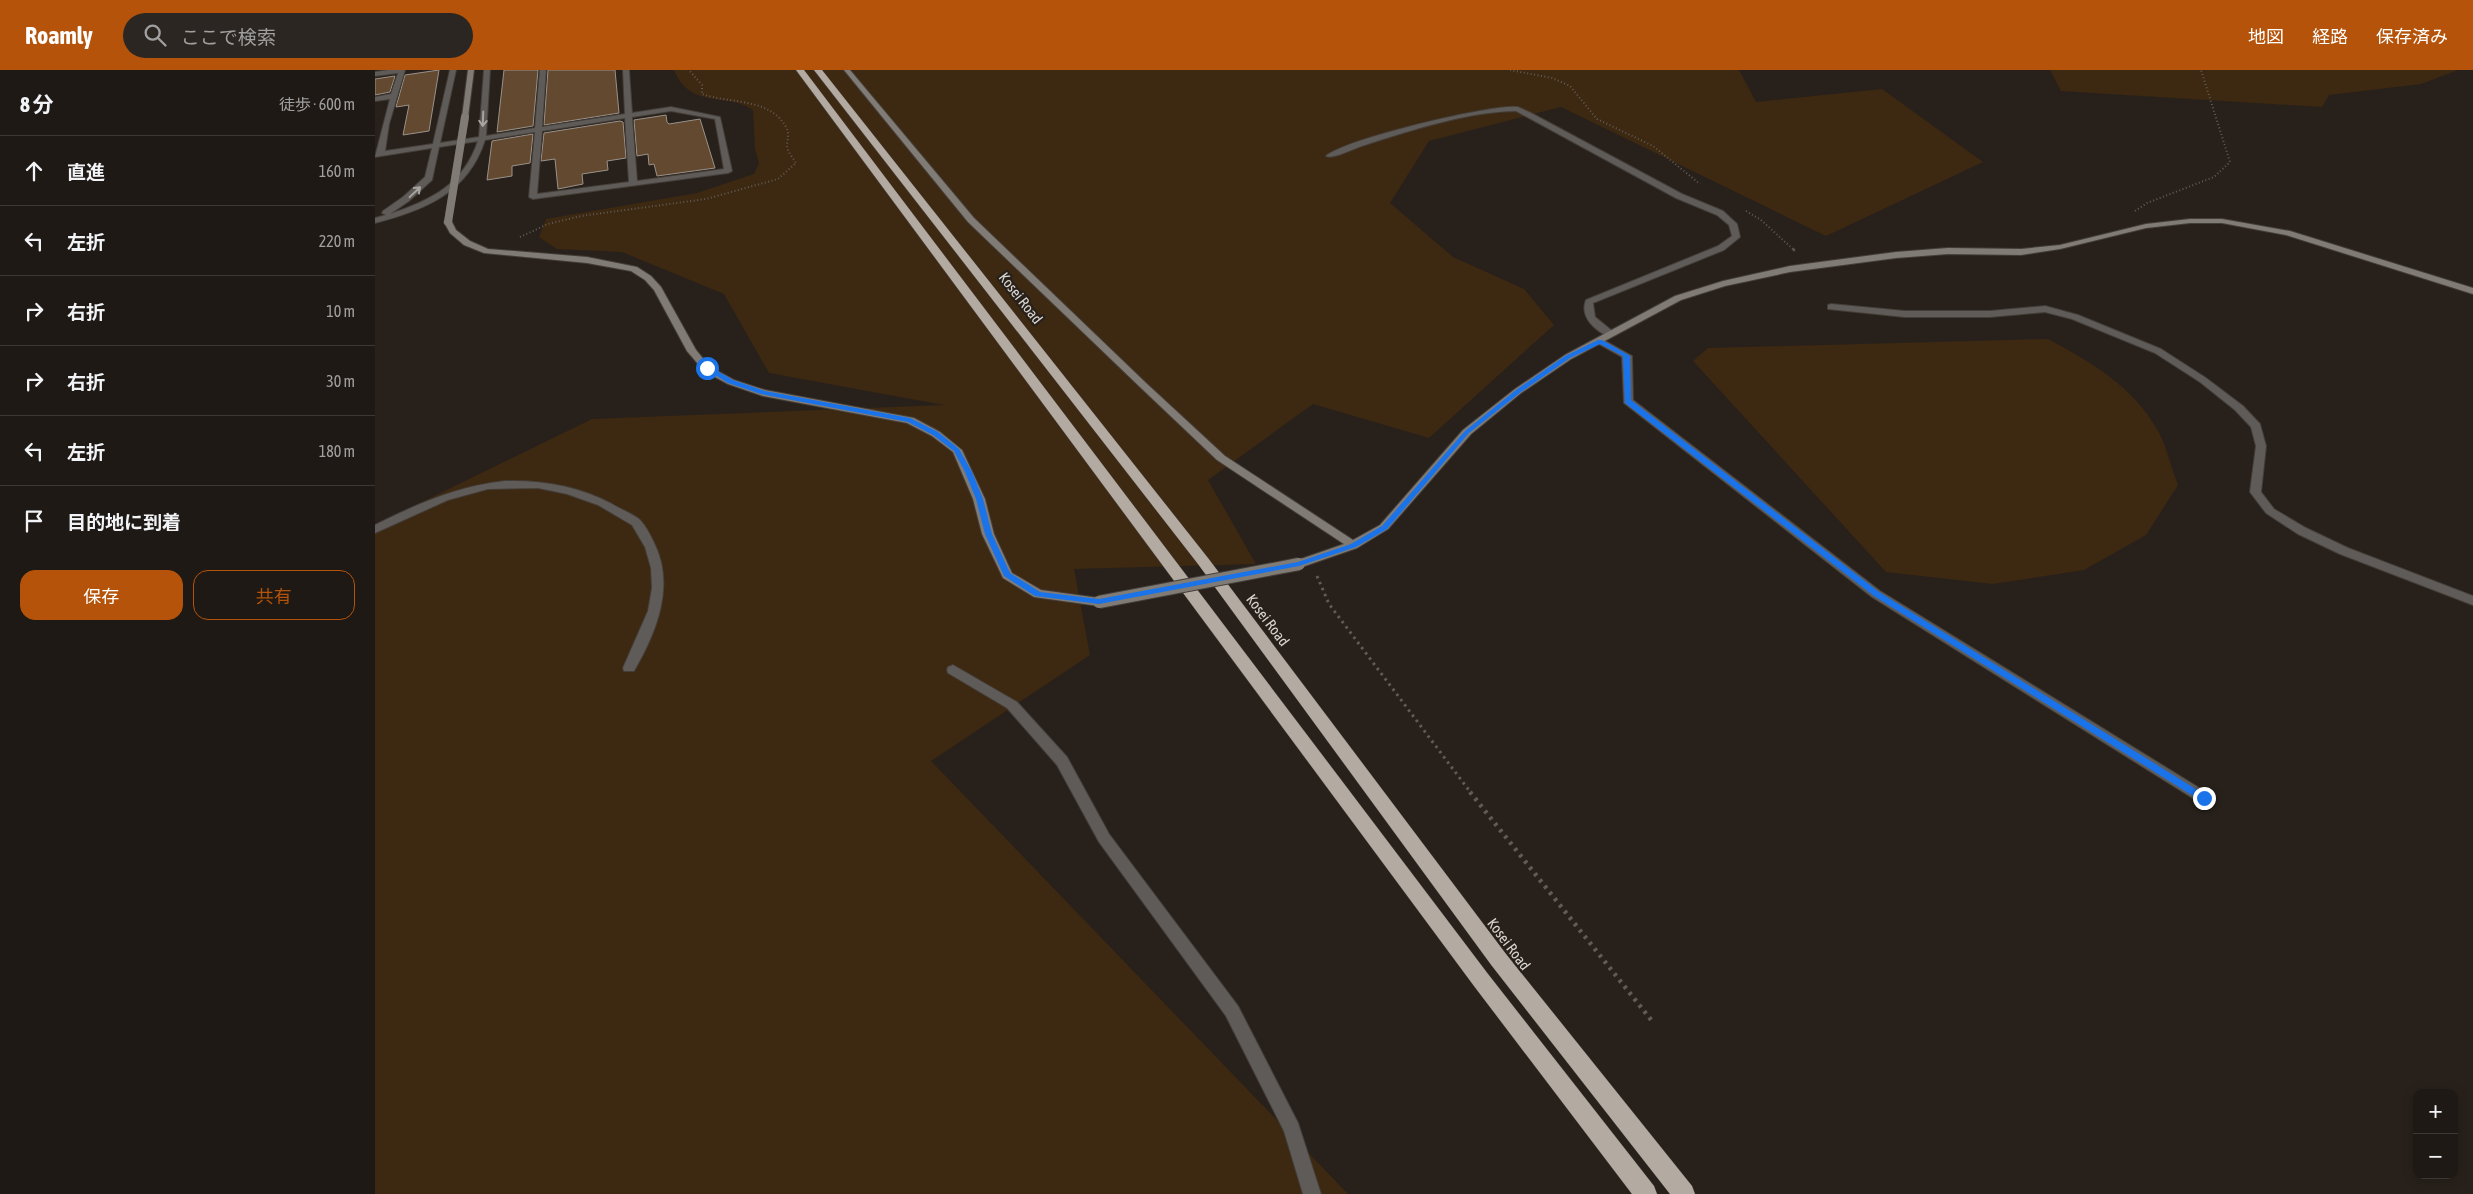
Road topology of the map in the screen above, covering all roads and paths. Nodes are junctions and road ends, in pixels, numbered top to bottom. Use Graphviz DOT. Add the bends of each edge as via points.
graph roads {
  1 [pos="402,70"];
  2 [pos="453,70"];
  3 [pos="471,70"];
  4 [pos="487,70"];
  5 [pos="543,70"];
  6 [pos="627,70"];
  7 [pos="801,70"];
  8 [pos="818,70"];
  9 [pos="847,70"];
  10 [pos="1509,70"];
  11 [pos="2201,70"];
  12 [pos="375,74"];
  13 [pos="394,96"];
  14 [pos="375,99"];
  15 [pos="628,116"];
  16 [pos="386,124"];
  17 [pos="375,126"];
  18 [pos="539,129"];
  19 [pos="483,138"];
  20 [pos="437,145"];
  21 [pos="378,154"];
  22 [pos="1330,156"];
  23 [pos="633,184"];
  24 [pos="1701,184"];
  25 [pos="1744,209"];
  26 [pos="2132,213"];
  27 [pos="375,220"];
  28 [pos="1800,255"];
  29 [pos="2473,291"];
  30 [pos="1831,307"];
  31 [pos="1611,334"];
  32 [pos="1600,341"];
  33 [pos="375,529"];
  34 [pos="1353,545"];
  35 [pos="1305,562"];
  36 [pos="2473,601"];
  37 [pos="629,668"];
  38 [pos="953,670"];
  39 [pos="2204,798"];
  40 [pos="1651,1021"];
  41 [pos="1312,1194"];
  42 [pos="1646,1194"];
  43 [pos="1684,1194"];
  1 -- 12 [label="street"];
  1 -- 13 [label="street"];
  2 -- 20 [label="street"];
  3 -- 35 [label="street, bridge" via="448,222 453,231 467,243 487,252 587,260 634,270 659,289 692,351 707,368 731,382 771,395 910,420 936,434 957,450 1007,575 1038,594 1099,602"];
  4 -- 19 [label="street, one-way"];
  5 -- 18 [label="street"];
  6 -- 15 [label="street"];
  7 -- 42 [label="highway" via="1481,980"];
  8 -- 43 [label="highway, Kosei Road" via="1203,561 1499,960"];
  9 -- 34 [label="street" via="971,220 1143,385 1221,458"];
  10 -- 24 [label="path" via="1551,77 1579,91 1592,114 1647,142 1684,174"];
  11 -- 26 [label="path" via="2229,162 2214,177 2147,202"];
  13 -- 14 [label="street"];
  13 -- 16 [label="street"];
  15 -- 18 [label="street"];
  15 -- 23 [label="street"];
  15 -- 23 [label="street" via="671,109 717,118 728,171"];
  16 -- 17 [label="street"];
  16 -- 21 [label="street"];
  18 -- 19 [label="street"];
  18 -- 23 [label="street" via="533,197"];
  19 -- 20 [label="street"];
  19 -- 27 [label="street" via="475,163 461,181 433,199"];
  20 -- 21 [label="street"];
  27 -- 20 [label="street, one-way" via="407,199 429,178"];
  22 -- 31 [label="street" via="1367,142 1477,114 1514,109 1529,114 1679,196 1720,213 1733,224 1736,237 1721,248 1589,302 1587,312 1591,321"];
  25 -- 28 [label="path"];
  29 -- 31 [label="street" via="2287,233 2222,221 2190,221 2146,226 2060,247 2021,252 1896,254 1790,269 1678,298"];
  30 -- 36 [label="street" via="1905,314 1990,314 2045,309 2075,317 2158,351 2203,380 2256,426 2261,446 2255,492 2271,511 2302,532"];
  31 -- 32 [label="street"];
  32 -- 34 [label="street" via="1559,363 1518,391 1467,432 1384,527"];
  32 -- 39 [label="street" via="1627,356 1628,401 1876,594"];
  33 -- 37 [label="street" via="441,498 488,486 518,484 561,488 601,502 635,522 648,540 658,574 655,612"];
  34 -- 35 [label="street"];
  35 -- 40 [label="path" via="1329,604 1454,772"];
  38 -- 41 [label="street" via="1012,705 1062,761 1104,838 1232,1011 1292,1129"];
}
